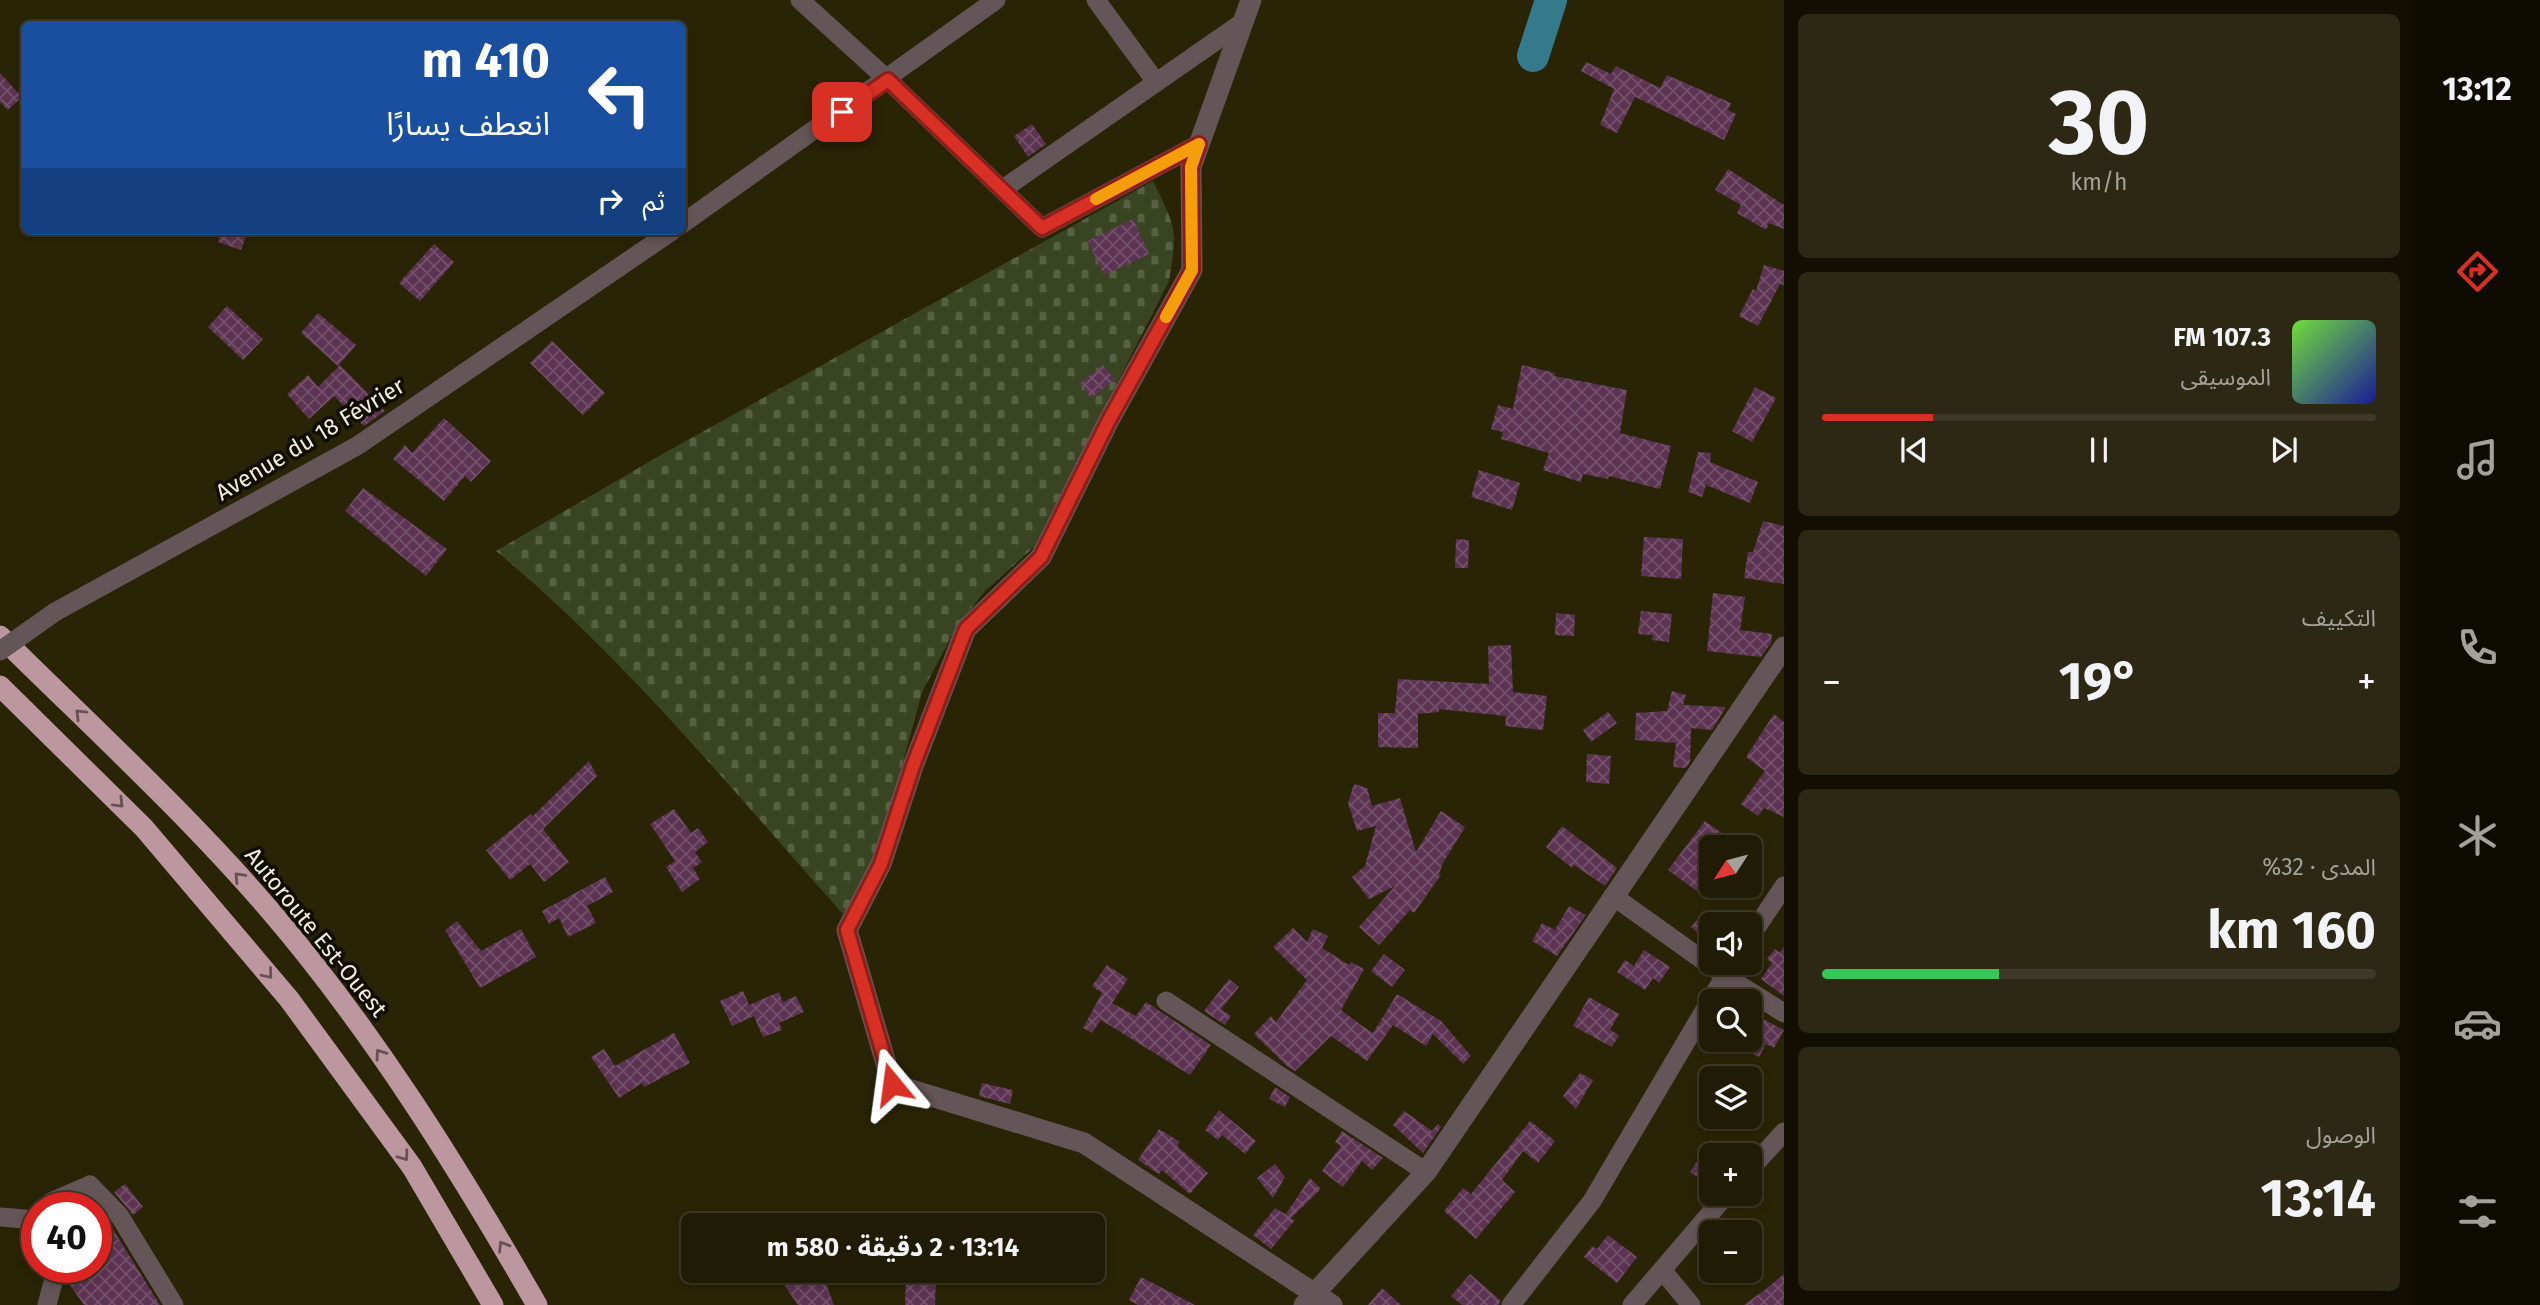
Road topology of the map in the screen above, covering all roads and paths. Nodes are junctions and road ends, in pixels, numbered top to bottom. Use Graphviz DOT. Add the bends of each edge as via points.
graph roads {
  1 [pos="800,0"];
  2 [pos="996,0"];
  3 [pos="1097,0"];
  4 [pos="1251,0"];
  5 [pos="1243,22"];
  6 [pos="888,80"];
  7 [pos="1156,82"];
  8 [pos="1199,144"];
  9 [pos="1003,189"];
  10 [pos="686,220"];
  11 [pos="666,235"];
  12 [pos="0,636"];
  13 [pos="1784,648"];
  14 [pos="0,651"];
  15 [pos="0,686"];
  16 [pos="1784,886"];
  17 [pos="1613,896"];
  18 [pos="1762,919"];
  19 [pos="1699,950"];
  20 [pos="1725,975"];
  21 [pos="1736,975"];
  22 [pos="1166,1001"];
  23 [pos="1784,1013"];
  24 [pos="1784,1132"];
  25 [pos="1762,1156"];
  26 [pos="1426,1172"];
  27 [pos="74,1192"];
  28 [pos="97,1192"];
  29 [pos="1717,1206"];
  30 [pos="112,1208"];
  31 [pos="0,1217"];
  32 [pos="21,1219"];
  33 [pos="1662,1270"];
  34 [pos="53,1283"];
  35 [pos="1317,1301"];
  36 [pos="47,1305"];
  37 [pos="174,1305"];
  38 [pos="493,1305"];
  39 [pos="537,1305"];
  40 [pos="1511,1305"];
  41 [pos="1632,1305"];
  42 [pos="1691,1305"];
  1 -- 6 [label="street"];
  2 -- 6 [label="street"];
  3 -- 7 [label="street"];
  4 -- 5 [label="street"];
  5 -- 7 [label="street"];
  5 -- 8 [label="street"];
  6 -- 9 [label="street"];
  6 -- 10 [label="street"];
  7 -- 9 [label="street"];
  8 -- 9 [label="street" via="1042,228"];
  8 -- 35 [label="street" via="1191,167 1192,270 1108,422 1041,557 966,629 881,864 847,930 892,1084 1084,1143"];
  11 -- 14 [label="street, Avenue du 18 Février, bridge" via="357,446 55,612"];
  39 -- 12 [label="highway, Autoroute Est-Ouest, one-way" via="427,1121 355,1018 275,918 176,809"];
  13 -- 17 [label="street"];
  15 -- 38 [label="highway, one-way" via="144,828 289,999 412,1167"];
  16 -- 18 [label="street"];
  17 -- 19 [label="street"];
  17 -- 26 [label="street"];
  20 -- 40 [label="street" via="1592,1201"];
  21 -- 23 [label="street"];
  22 -- 26 [label="street"];
  24 -- 25 [label="street"];
  26 -- 35 [label="street"];
  27 -- 28 [label="street" via="90,1185"];
  29 -- 33 [label="street"];
  30 -- 37 [label="street"];
  31 -- 32 [label="street"];
  33 -- 41 [label="street"];
  33 -- 42 [label="street"];
  34 -- 36 [label="street"];
}
